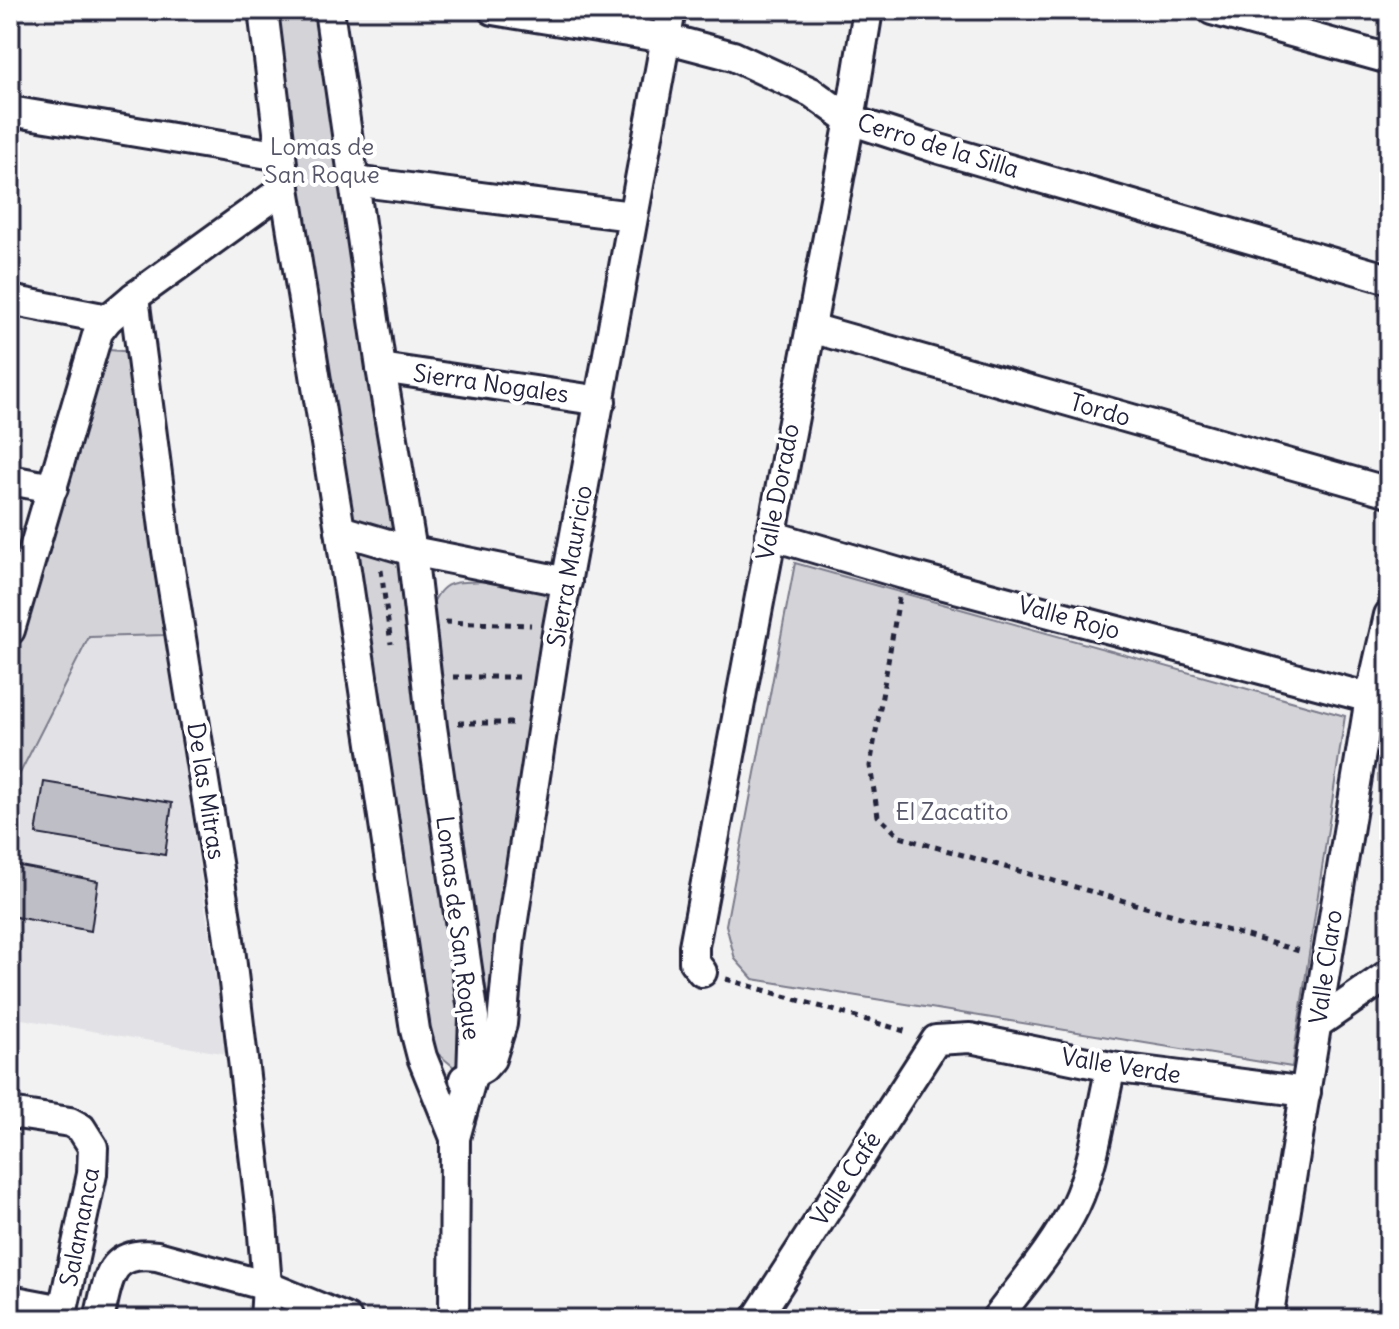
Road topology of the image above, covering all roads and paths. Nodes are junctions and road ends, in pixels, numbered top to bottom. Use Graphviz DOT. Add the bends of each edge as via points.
graph roads {
  1 [pos="263,10"];
  2 [pos="329,10"];
  3 [pos="493,10"];
  4 [pos="671,10"];
  5 [pos="868,10"];
  6 [pos="1212,10"];
  7 [pos="665,38"];
  8 [pos="1389,59"];
  9 [pos="10,111"];
  10 [pos="850,120"];
  11 [pos="281,156"];
  12 [pos="354,181"];
  13 [pos="285,188"];
  14 [pos="632,216"];
  15 [pos="1389,279"];
  16 [pos="134,297"];
  17 [pos="10,300"];
  18 [pos="108,319"];
  19 [pos="811,328"];
  20 [pos="381,368"];
  21 [pos="601,401"];
  22 [pos="10,480"];
  23 [pos="53,488"];
  24 [pos="1389,492"];
  25 [pos="340,530"];
  26 [pos="770,535"];
  27 [pos="412,551"];
  28 [pos="903,574"];
  29 [pos="567,582"];
  30 [pos="1389,615"];
  31 [pos="440,621"];
  32 [pos="536,625"];
  33 [pos="10,630"];
  34 [pos="448,677"];
  35 [pos="526,677"];
  36 [pos="1370,698"];
  37 [pos="454,723"];
  38 [pos="517,723"];
  39 [pos="1325,959"];
  40 [pos="702,972"];
  41 [pos="1389,974"];
  42 [pos="1318,1023"];
  43 [pos="936,1040"];
  44 [pos="1111,1067"];
  45 [pos="472,1076"];
  46 [pos="435,1090"];
  47 [pos="1306,1092"];
  48 [pos="10,1113"];
  49 [pos="455,1138"];
  50 [pos="267,1286"];
  51 [pos="10,1300"];
  52 [pos="1270,1307"];
  53 [pos="62,1315"];
  54 [pos="99,1319"];
  55 [pos="265,1319"];
  56 [pos="347,1319"];
  57 [pos="454,1319"];
  58 [pos="756,1319"];
  59 [pos="996,1319"];
  60 [pos="1256,1319"];
  1 -- 11 [label="street"];
  2 -- 12 [label="street, Lomas de San Roque"];
  3 -- 7 [label="street, Cerro de la Silla"];
  4 -- 7 [label="street, Sierra Mauricio"];
  5 -- 10 [label="street, Valle Dorado"];
  6 -- 8 [label="street"];
  7 -- 10 [label="street, Cerro de la Silla" via="774,72"];
  7 -- 14 [label="street, Sierra Mauricio"];
  9 -- 11 [label="street"];
  10 -- 15 [label="street, Cerro de la Silla"];
  10 -- 19 [label="street, Valle Dorado"];
  11 -- 13 [label="street"];
  12 -- 14 [label="street"];
  12 -- 20 [label="street, Lomas de San Roque"];
  13 -- 16 [label="street"];
  13 -- 25 [label="street"];
  14 -- 21 [label="street, Sierra Mauricio"];
  16 -- 18 [label="street"];
  16 -- 50 [label="street, De las Mitras" via="167,551 228,931"];
  17 -- 18 [label="street"];
  18 -- 23 [label="street" via="92,344"];
  19 -- 24 [label="street, Tordo"];
  19 -- 26 [label="street, Valle Dorado"];
  20 -- 21 [label="street, Sierra Nogales"];
  20 -- 27 [label="street, Lomas de San Roque"];
  21 -- 29 [label="street, Sierra Mauricio"];
  22 -- 23 [label="street"];
  23 -- 33 [label="street"];
  25 -- 27 [label="street"];
  25 -- 46 [label="street" via="415,1030"];
  26 -- 28 [label="street, Valle Rojo"];
  26 -- 40 [label="street, Valle Dorado" via="694,946 694,962"];
  27 -- 29 [label="street"];
  27 -- 45 [label="street, Lomas de San Roque" via="474,1017"];
  28 -- 36 [label="street, Valle Rojo"];
  28 -- 39 [label="path" via="870,766 878,816 900,837"];
  29 -- 45 [label="street, Sierra Mauricio" via="510,939 502,1024 491,1059"];
  30 -- 36 [label="street, Valle Claro"];
  31 -- 32 [label="path"];
  34 -- 35 [label="path"];
  36 -- 39 [label="street, Valle Claro"];
  37 -- 38 [label="path"];
  39 -- 42 [label="street, Valle Claro"];
  40 -- 43 [label="path"];
  41 -- 42 [label="street"];
  42 -- 47 [label="street, Valle Claro"];
  43 -- 44 [label="street, Valle Verde" via="970,1038"];
  43 -- 58 [label="street, Valle Café"];
  44 -- 47 [label="street, Valle Verde"];
  44 -- 59 [label="street" via="1076,1204"];
  45 -- 46 [label="street"];
  45 -- 49 [label="street, Lomas de San Roque"];
  46 -- 49 [label="street"];
  47 -- 52 [label="street, Valle Claro"];
  48 -- 53 [label="street, Salamanca" via="56,1118 89,1136 95,1160"];
  49 -- 57 [label="street"];
  50 -- 54 [label="street" via="157,1256 127,1256 112,1269"];
  50 -- 55 [label="street, De las Mitras"];
  50 -- 56 [label="street"];
  51 -- 53 [label="street"];
  52 -- 60 [label="street"];
}
